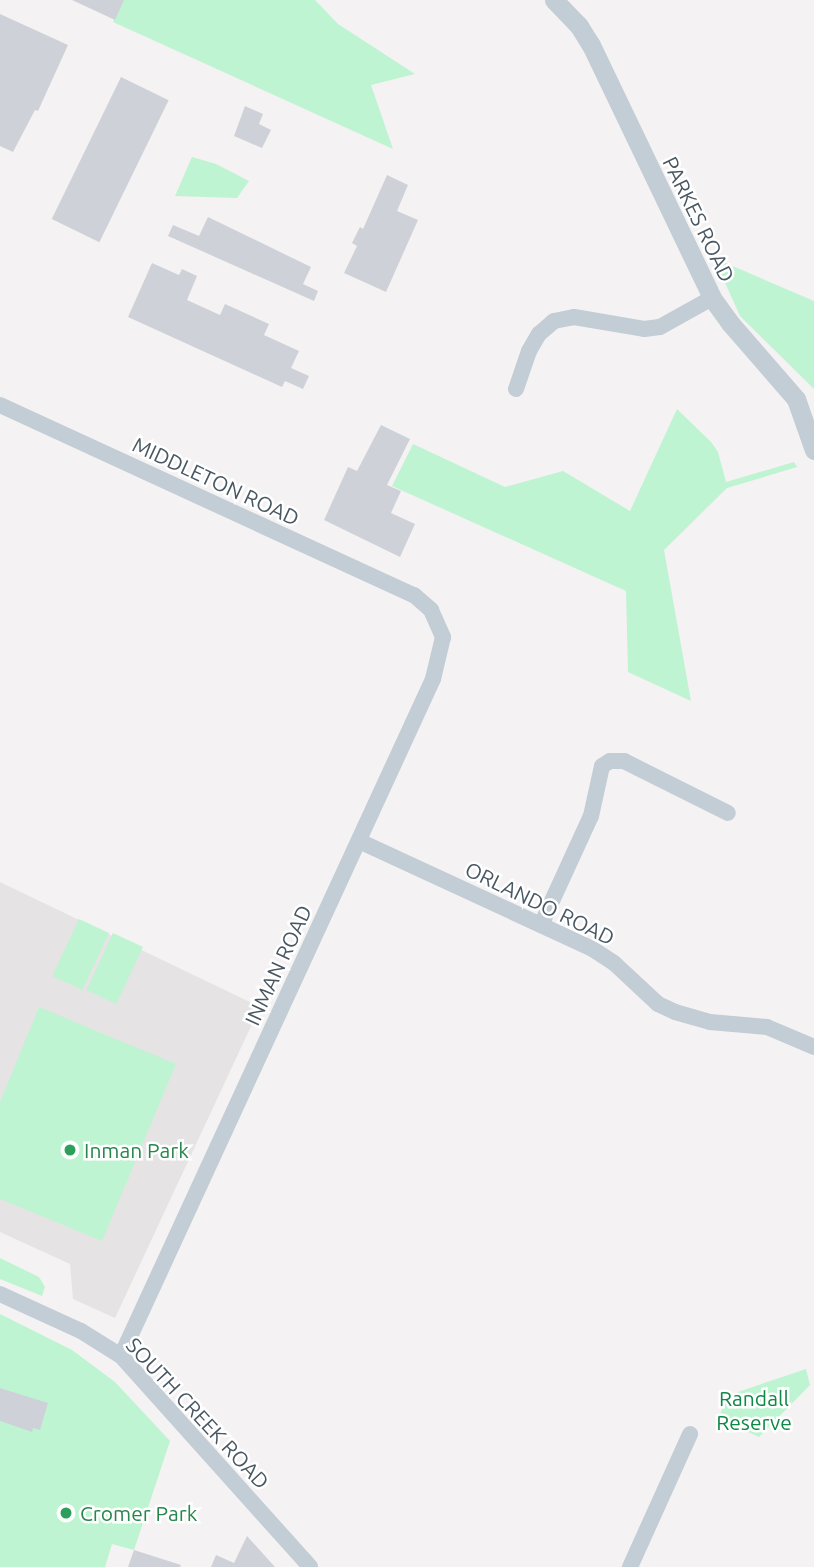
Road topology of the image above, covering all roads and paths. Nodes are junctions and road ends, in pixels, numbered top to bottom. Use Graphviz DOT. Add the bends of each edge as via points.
graph roads {
  1 [pos="554,0"];
  2 [pos="712,298"];
  3 [pos="516,389"];
  4 [pos="0,405"];
  5 [pos="814,450"];
  6 [pos="414,595"];
  7 [pos="728,813"];
  8 [pos="359,841"];
  9 [pos="541,925"];
  10 [pos="814,1047"];
  11 [pos="0,1294"];
  12 [pos="121,1356"];
  13 [pos="690,1434"];
  14 [pos="310,1567"];
  15 [pos="630,1567"];
  1 -- 2 [label="street, PARKES ROAD" via="591,45"];
  2 -- 3 [label="street" via="660,327 644,330 574,317 554,321 528,351"];
  2 -- 5 [label="street, PARKES ROAD" via="796,399"];
  4 -- 6 [label="street, MIDDLETON ROAD"];
  6 -- 8 [label="street, INMAN ROAD" via="439,623 442,650"];
  7 -- 9 [label="street" via="624,761 610,761 602,766 590,816"];
  8 -- 9 [label="street, ORLANDO ROAD"];
  8 -- 12 [label="street, INMAN ROAD"];
  9 -- 10 [label="street, ORLANDO ROAD" via="614,962 637,987 675,1012 710,1022 766,1027"];
  11 -- 12 [label="street, SOUTH CREEK ROAD" via="81,1331"];
  12 -- 14 [label="street, SOUTH CREEK ROAD"];
  13 -- 15 [label="street"];
}
